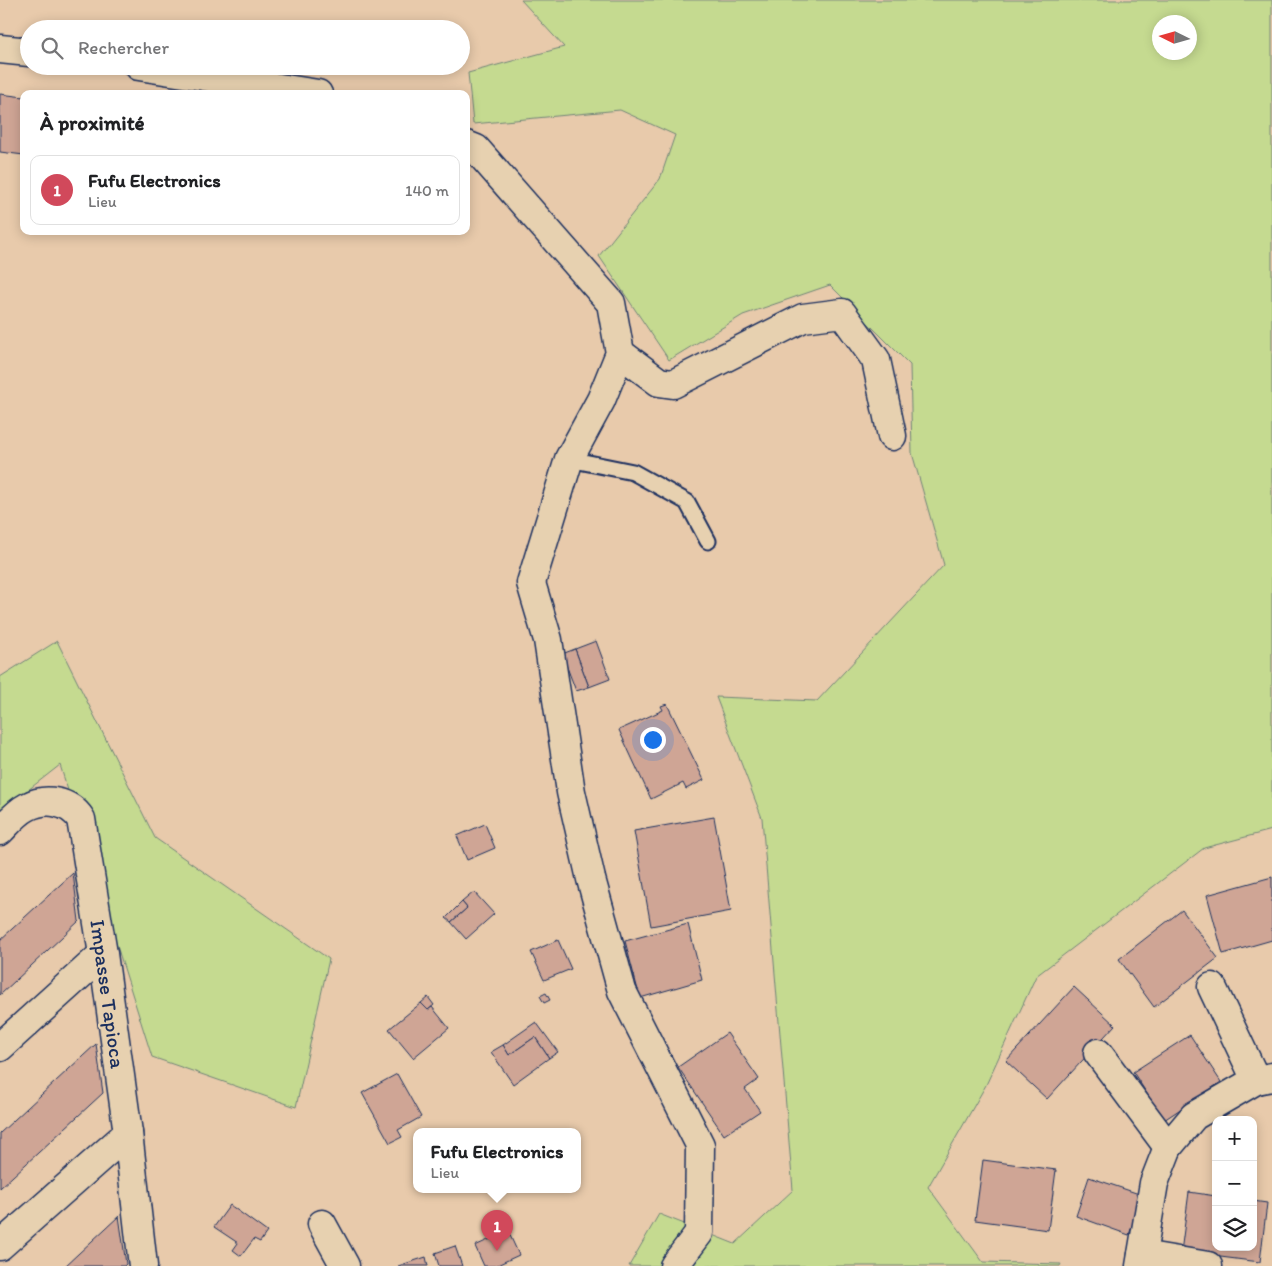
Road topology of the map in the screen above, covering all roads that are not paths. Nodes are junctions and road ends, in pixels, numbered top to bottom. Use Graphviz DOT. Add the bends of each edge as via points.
graph roads {
  1 [pos="0,49"];
  2 [pos="20,51"];
  3 [pos="197,75"];
  4 [pos="292,90"];
  5 [pos="470,147"];
  6 [pos="620,354"];
  7 [pos="892,436"];
  8 [pos="569,459"];
  9 [pos="708,541"];
  10 [pos="0,831"];
  11 [pos="103,954"];
  12 [pos="1212,987"];
  13 [pos="0,1047"];
  14 [pos="1098,1053"];
  15 [pos="1264,1078"];
  16 [pos="128,1133"];
  17 [pos="1168,1147"];
  18 [pos="322,1224"];
  19 [pos="0,1246"];
  20 [pos="1141,1261"];
  21 [pos="143,1266"];
  22 [pos="345,1266"];
  23 [pos="674,1266"];
  24 [pos="1208,1266"];
  1 -- 2 [label="street"];
  3 -- 4 [label="street"];
  5 -- 6 [label="street" via="476,149 611,303"];
  6 -- 7 [label="street" via="659,382 673,384 803,318 842,313 876,360"];
  6 -- 8 [label="street" via="601,400"];
  8 -- 9 [label="lane" via="633,472 687,502"];
  8 -- 23 [label="street" via="531,583 548,640 571,792 622,991 700,1145 699,1233"];
  10 -- 11 [label="street, Impasse Tapioca" via="27,807 38,804 59,803 76,811 82,824"];
  11 -- 13 [label="street"];
  11 -- 16 [label="street, Impasse Tapioca"];
  12 -- 15 [label="street"];
  14 -- 17 [label="street"];
  15 -- 17 [label="street" via="1194,1116"];
  16 -- 19 [label="street"];
  16 -- 21 [label="street, Impasse Tapioca"];
  17 -- 20 [label="street" via="1154,1183"];
  18 -- 22 [label="street"];
  20 -- 24 [label="street"];
}
